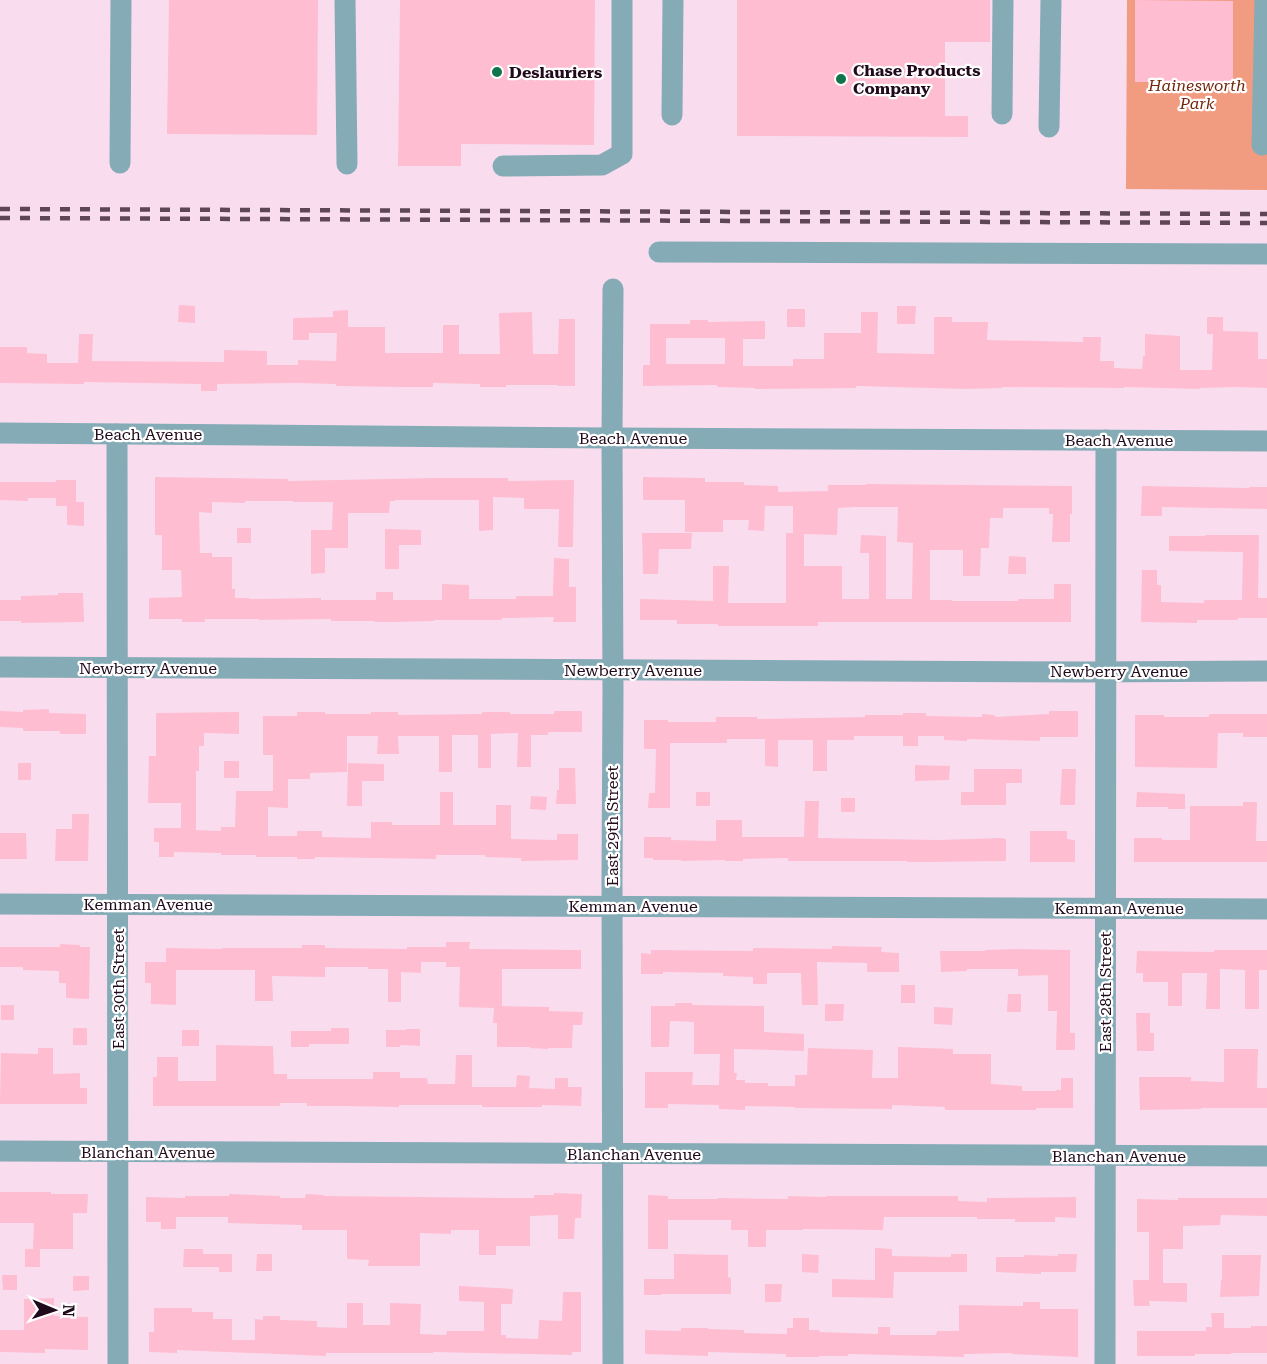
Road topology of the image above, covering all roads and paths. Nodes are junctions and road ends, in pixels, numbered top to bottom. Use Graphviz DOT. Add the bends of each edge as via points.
graph roads {
  1 [pos="121,0"];
  2 [pos="345,0"];
  3 [pos="622,0"];
  4 [pos="673,0"];
  5 [pos="1003,0"];
  6 [pos="1051,0"];
  7 [pos="1265,0"];
  8 [pos="1002,114"];
  9 [pos="672,115"];
  10 [pos="1049,127"];
  11 [pos="1262,145"];
  12 [pos="120,163"];
  13 [pos="347,164"];
  14 [pos="503,166"];
  15 [pos="659,252"];
  16 [pos="1267,254"];
  17 [pos="613,289"];
  18 [pos="0,433"];
  19 [pos="117,434"];
  20 [pos="612,438"];
  21 [pos="1106,440"];
  22 [pos="1267,441"];
  23 [pos="0,667"];
  24 [pos="118,668"];
  25 [pos="613,670"];
  26 [pos="1267,671"];
  27 [pos="1106,672"];
  28 [pos="0,904"];
  29 [pos="118,904"];
  30 [pos="612,906"];
  31 [pos="1105,908"];
  32 [pos="1267,909"];
  33 [pos="0,1151"];
  34 [pos="118,1152"];
  35 [pos="613,1154"];
  36 [pos="1105,1156"];
  37 [pos="1267,1156"];
  38 [pos="118,1364"];
  39 [pos="613,1364"];
  40 [pos="1105,1364"];
  1 -- 12 [label="street"];
  2 -- 13 [label="street"];
  3 -- 14 [label="street" via="622,154 602,165"];
  4 -- 9 [label="street"];
  5 -- 8 [label="street"];
  6 -- 10 [label="street"];
  7 -- 11 [label="street"];
  15 -- 16 [label="street"];
  17 -- 20 [label="street, East 29th Street"];
  18 -- 19 [label="street, Beach Avenue"];
  19 -- 20 [label="street, Beach Avenue"];
  19 -- 24 [label="street, East 30th Street"];
  20 -- 21 [label="street, Beach Avenue"];
  20 -- 25 [label="street, East 29th Street"];
  21 -- 22 [label="street, Beach Avenue"];
  21 -- 27 [label="street, East 28th Street"];
  23 -- 24 [label="street, Newberry Avenue"];
  24 -- 25 [label="street, Newberry Avenue"];
  24 -- 29 [label="street, East 30th Street"];
  25 -- 27 [label="street, Newberry Avenue"];
  25 -- 30 [label="street, East 29th Street"];
  26 -- 27 [label="street, Newberry Avenue"];
  27 -- 31 [label="street, East 28th Street"];
  28 -- 29 [label="street, Kemman Avenue"];
  29 -- 30 [label="street, Kemman Avenue"];
  29 -- 34 [label="street, East 30th Street"];
  30 -- 31 [label="street, Kemman Avenue"];
  30 -- 35 [label="street, East 29th Street"];
  31 -- 32 [label="street, Kemman Avenue"];
  31 -- 36 [label="street, East 28th Street"];
  33 -- 34 [label="street, Blanchan Avenue"];
  34 -- 35 [label="street, Blanchan Avenue"];
  34 -- 38 [label="street, East 30th Street"];
  35 -- 36 [label="street, Blanchan Avenue"];
  35 -- 39 [label="street, East 29th Street"];
  36 -- 37 [label="street, Blanchan Avenue"];
  36 -- 40 [label="street, East 28th Street"];
}
